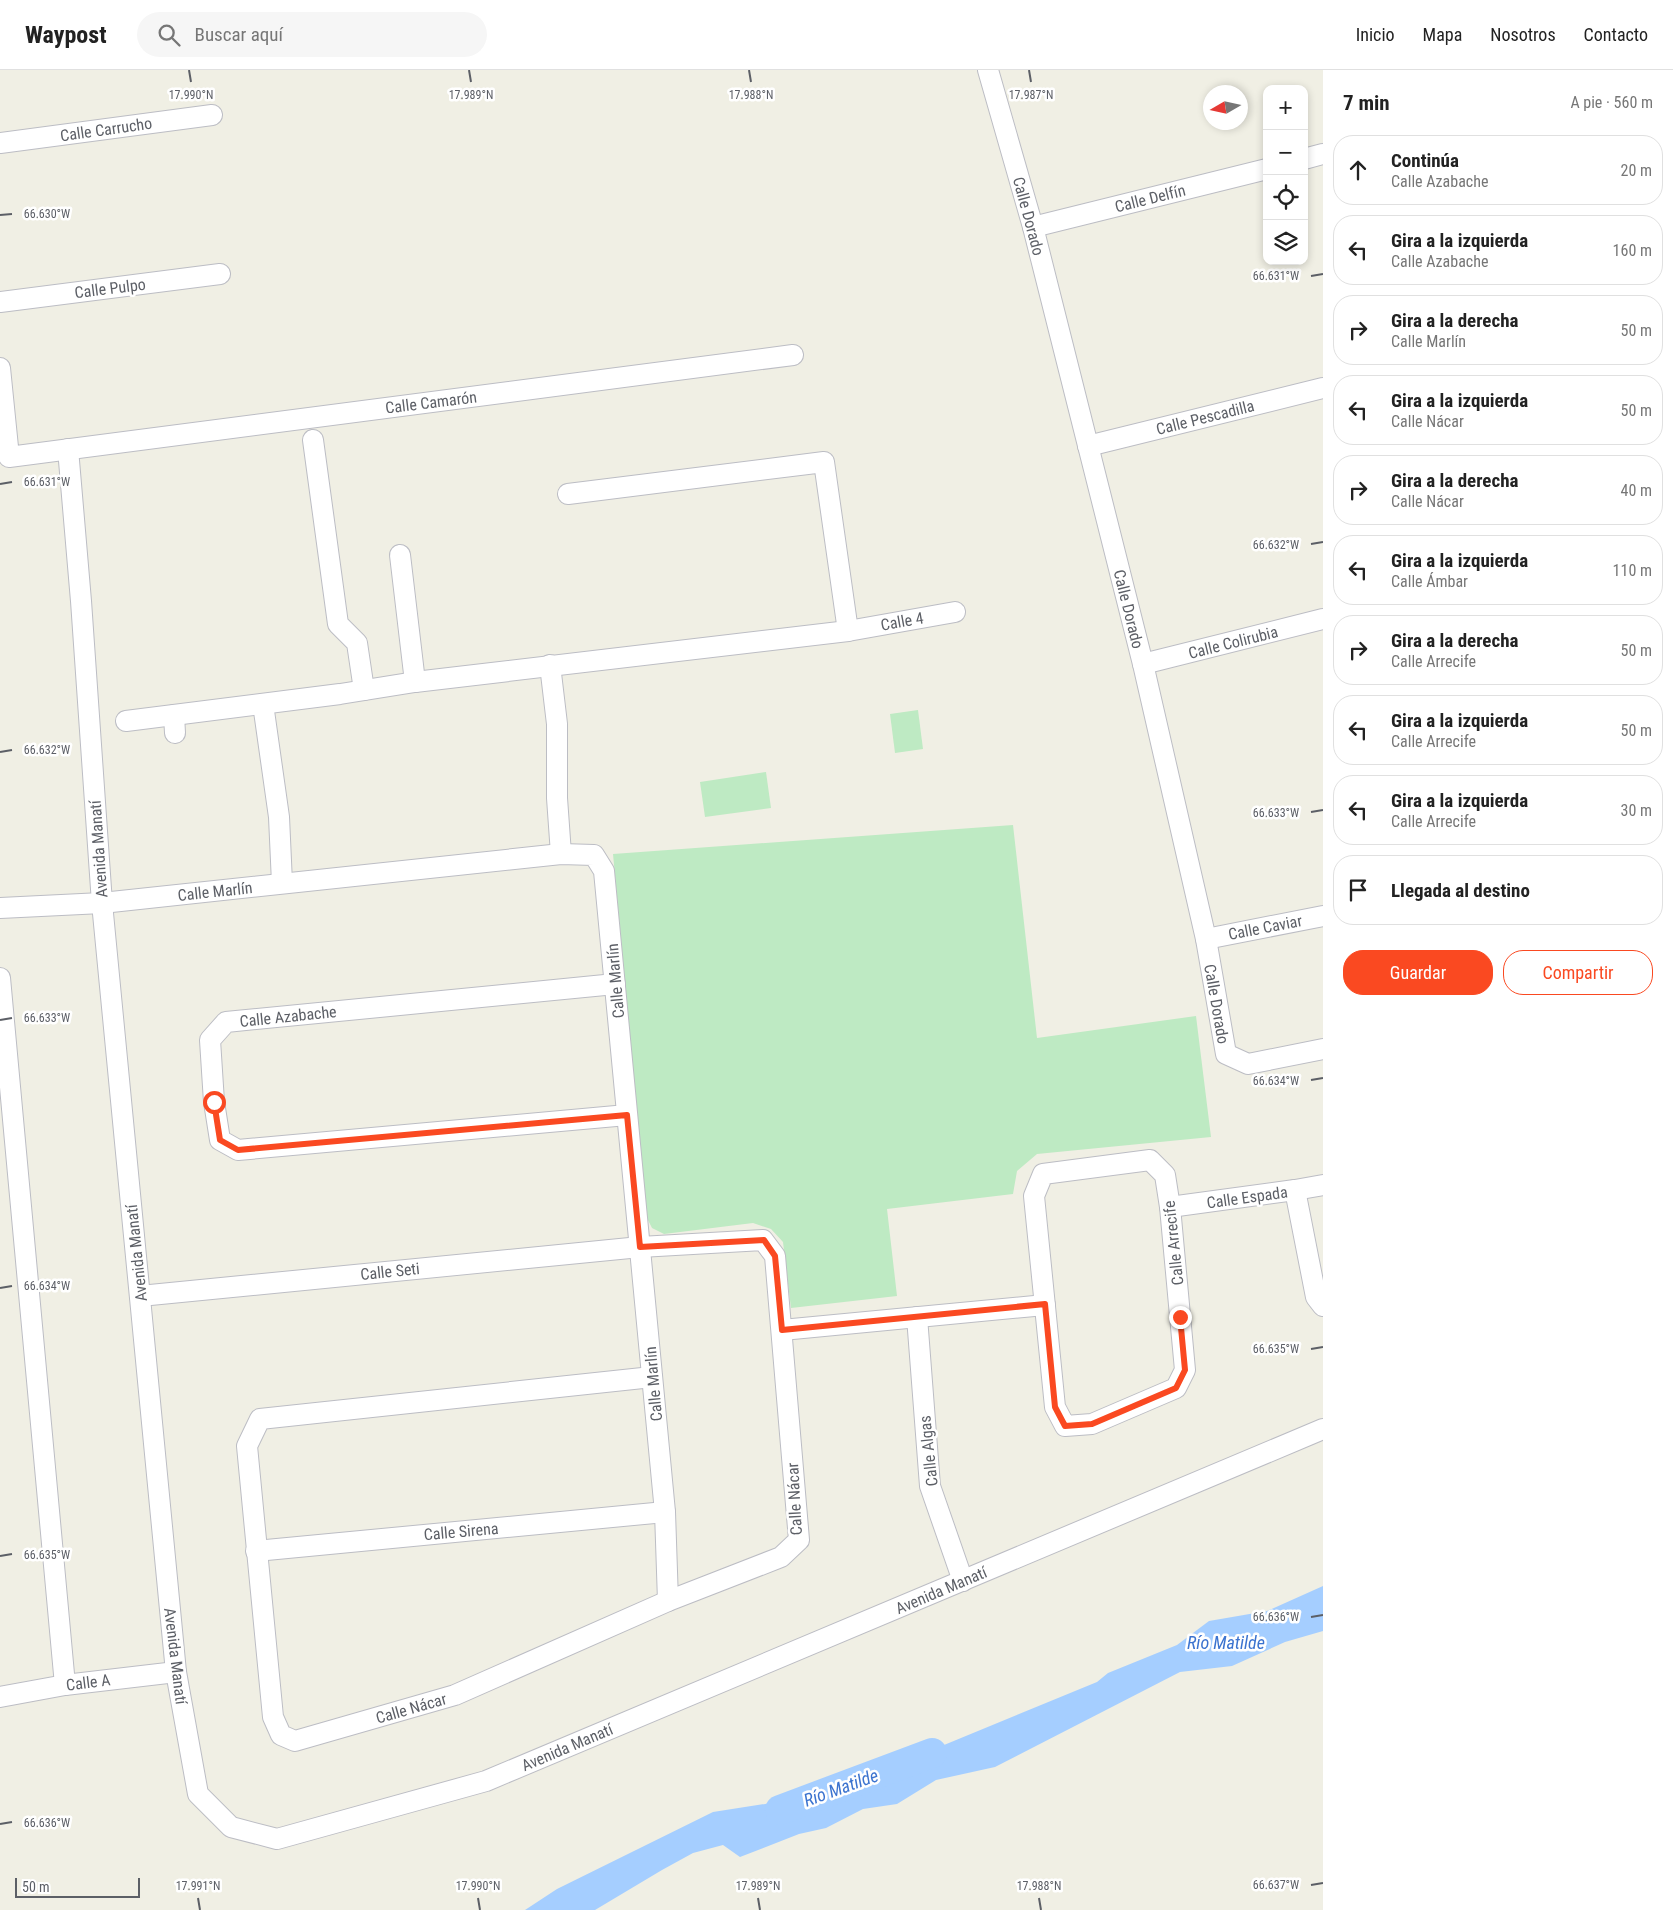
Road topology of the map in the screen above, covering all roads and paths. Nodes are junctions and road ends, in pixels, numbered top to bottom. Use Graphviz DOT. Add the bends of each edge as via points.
graph roads {
  1 [pos="988,70"];
  2 [pos="212,116"];
  3 [pos="0,143"];
  4 [pos="1323,154"];
  5 [pos="1308,158"];
  6 [pos="1263,169"];
  7 [pos="1033,227"];
  8 [pos="220,274"];
  9 [pos="0,302"];
  10 [pos="793,355"];
  11 [pos="0,368"];
  12 [pos="1323,388"];
  13 [pos="313,440"];
  14 [pos="1088,446"];
  15 [pos="68,449"];
  16 [pos="568,494"];
  17 [pos="400,555"];
  18 [pos="955,612"];
  19 [pos="1323,619"];
  20 [pos="848,630"];
  21 [pos="1143,664"];
  22 [pos="550,666"];
  23 [pos="415,682"];
  24 [pos="364,690"];
  25 [pos="263,704"];
  26 [pos="126,720"];
  27 [pos="561,854"];
  28 [pos="282,884"];
  29 [pos="102,903"];
  30 [pos="0,908"];
  31 [pos="1323,916"];
  32 [pos="1206,939"];
  33 [pos="0,978"];
  34 [pos="615,984"];
  35 [pos="1323,1049"];
  36 [pos="627,1115"];
  37 [pos="1323,1185"];
  38 [pos="1295,1190"];
  39 [pos="1170,1207"];
  40 [pos="640,1247"];
  41 [pos="140,1296"];
  42 [pos="1045,1304"];
  43 [pos="1323,1306"];
  44 [pos="917,1317"];
  45 [pos="782,1330"];
  46 [pos="652,1377"];
  47 [pos="1323,1428"];
  48 [pos="665,1512"];
  49 [pos="256,1551"];
  50 [pos="963,1581"];
  51 [pos="668,1601"];
  52 [pos="176,1672"];
  53 [pos="65,1685"];
  54 [pos="0,1697"];
  1 -- 7 [label="street, Calle Dorado"];
  2 -- 3 [label="street, Calle Carrucho"];
  4 -- 5 [label="street"];
  6 -- 7 [label="street, Calle Delfín"];
  7 -- 14 [label="street, Calle Dorado"];
  8 -- 9 [label="street, Calle Pulpo"];
  10 -- 15 [label="street, Calle Camarón"];
  11 -- 15 [label="street" via="10,457"];
  12 -- 14 [label="street, Calle Pescadilla"];
  13 -- 24 [label="street" via="338,624 357,644"];
  14 -- 21 [label="street, Calle Dorado"];
  15 -- 29 [label="street, Avenida Manatí"];
  16 -- 20 [label="street" via="824,462"];
  17 -- 23 [label="street"];
  18 -- 20 [label="street, Calle 4"];
  19 -- 21 [label="street, Calle Colirubia"];
  20 -- 22 [label="street, Calle 4"];
  21 -- 32 [label="street, Calle Dorado"];
  22 -- 23 [label="street, Calle 4"];
  22 -- 27 [label="street" via="557,724"];
  23 -- 24 [label="street, Calle 4"];
  24 -- 25 [label="street, Calle 4"];
  25 -- 26 [label="street, Calle 4" via="175,724"];
  25 -- 28 [label="street" via="279,818"];
  27 -- 28 [label="street, Calle Marlín"];
  27 -- 34 [label="street, Calle Marlín" via="594,855 604,871"];
  28 -- 29 [label="street, Calle Marlín"];
  29 -- 30 [label="street, Calle Marlín"];
  29 -- 41 [label="street, Avenida Manatí"];
  31 -- 32 [label="street, Calle Caviar"];
  32 -- 35 [label="street, Calle Dorado" via="1226,1054 1248,1064"];
  33 -- 53 [label="street"];
  34 -- 36 [label="street, Calle Marlín"];
  34 -- 36 [label="street, Calle Azabache" via="226,1022 210,1040 214,1102 220,1140 238,1150"];
  36 -- 40 [label="street, Calle Marlín"];
  37 -- 38 [label="street, Calle Espada"];
  38 -- 39 [label="street, Calle Espada"];
  38 -- 43 [label="street" via="1316,1297"];
  39 -- 42 [label="street, Calle Arrecife" via="1165,1175 1150,1160 1043,1174 1034,1196"];
  39 -- 42 [label="street, Calle Arrecife" via="1185,1370 1176,1388 1092,1424 1065,1426 1055,1407"];
  40 -- 41 [label="street, Calle Seti"];
  40 -- 45 [label="street, Calle Nácar" via="764,1240 775,1256"];
  40 -- 46 [label="street, Calle Marlín"];
  41 -- 52 [label="street, Avenida Manatí"];
  42 -- 44 [label="street"];
  44 -- 45 [label="street"];
  44 -- 50 [label="street, Calle Algas" via="930,1486"];
  45 -- 51 [label="street, Calle Nácar" via="799,1540 781,1557"];
  46 -- 48 [label="street, Calle Marlín"];
  46 -- 49 [label="street, Calle Nácar" via="260,1419 247,1446"];
  47 -- 50 [label="street, Avenida Manatí"];
  48 -- 49 [label="street, Calle Sirena"];
  48 -- 51 [label="street, Calle Marlín"];
  49 -- 51 [label="street, Calle Nácar" via="273,1717 281,1734 295,1740 455,1695"];
  50 -- 52 [label="street, Avenida Manatí" via="486,1781 277,1839 231,1827 198,1794"];
  52 -- 53 [label="street, Calle A"];
  53 -- 54 [label="street, Calle A"];
}
